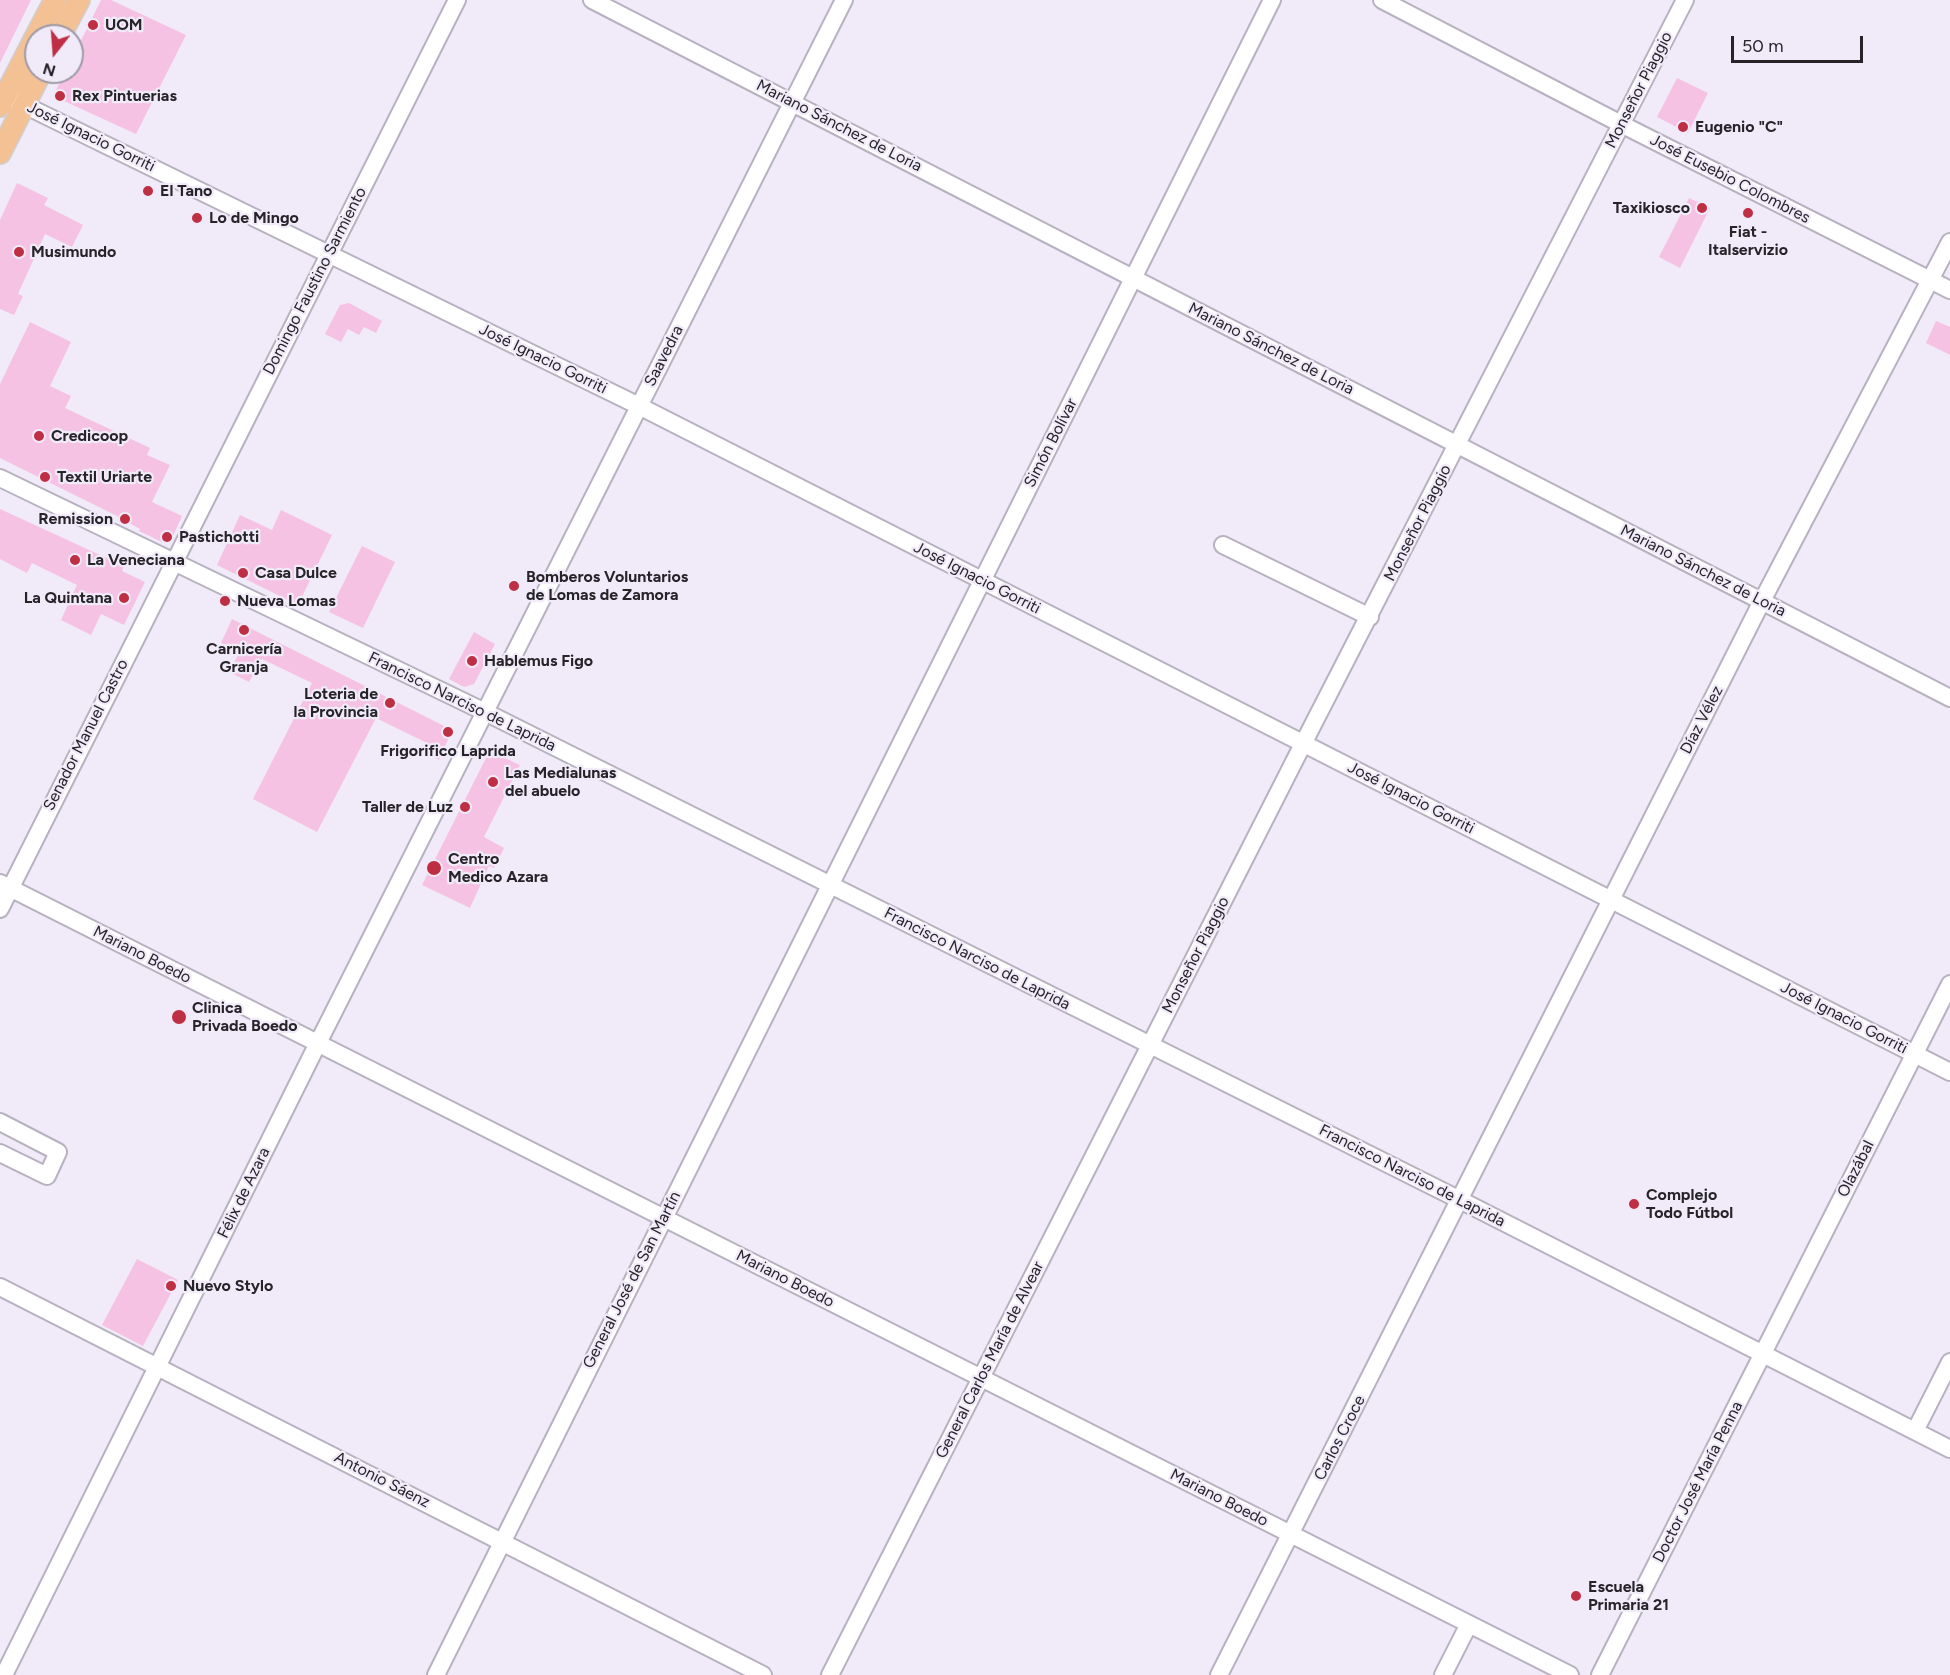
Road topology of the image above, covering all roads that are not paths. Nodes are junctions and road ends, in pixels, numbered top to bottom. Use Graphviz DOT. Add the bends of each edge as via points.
graph roads {
  1 [pos="55,0"];
  2 [pos="79,0"];
  3 [pos="457,0"];
  4 [pos="592,0"];
  5 [pos="844,0"];
  6 [pos="1272,0"];
  7 [pos="1382,0"];
  8 [pos="1685,0"];
  9 [pos="42,24"];
  10 [pos="66,24"];
  11 [pos="24,62"];
  12 [pos="26,84"];
  13 [pos="7,100"];
  14 [pos="792,102"];
  15 [pos="1621,124"];
  16 [pos="0,153"];
  17 [pos="1950,242"];
  18 [pos="328,254"];
  19 [pos="1134,278"];
  20 [pos="1930,280"];
  21 [pos="1950,290"];
  22 [pos="639,406"];
  23 [pos="1458,445"];
  24 [pos="0,478"];
  25 [pos="1222,545"];
  26 [pos="173,561"];
  27 [pos="982,580"];
  28 [pos="1762,601"];
  29 [pos="1370,617"];
  30 [pos="1950,698"];
  31 [pos="484,712"];
  32 [pos="1303,744"];
  33 [pos="5,885"];
  34 [pos="829,885"];
  35 [pos="1611,900"];
  36 [pos="0,909"];
  37 [pos="1950,984"];
  38 [pos="318,1043"];
  39 [pos="1150,1046"];
  40 [pos="1915,1054"];
  41 [pos="1950,1072"];
  42 [pos="0,1122"];
  43 [pos="0,1153"];
  44 [pos="1460,1200"];
  45 [pos="663,1218"];
  46 [pos="0,1287"];
  47 [pos="1763,1353"];
  48 [pos="1950,1362"];
  49 [pos="158,1367"];
  50 [pos="981,1378"];
  51 [pos="1915,1431"];
  52 [pos="1950,1449"];
  53 [pos="1291,1534"];
  54 [pos="502,1541"];
  55 [pos="1469,1624"];
  56 [pos="4,1674"];
  57 [pos="436,1675"];
  58 [pos="763,1675"];
  59 [pos="830,1675"];
  60 [pos="1219,1675"];
  61 [pos="1443,1675"];
  62 [pos="1570,1675"];
  63 [pos="1600,1675"];
  1 -- 9 [label="main road"];
  2 -- 10 [label="main road"];
  3 -- 18 [label="street, Domingo Faustino Sarmiento"];
  4 -- 14 [label="street, Mariano Sánchez de Loria"];
  5 -- 14 [label="street, Saavedra"];
  6 -- 19 [label="street, Simón Bolívar"];
  7 -- 15 [label="street, José Eusebio Colombres"];
  8 -- 15 [label="street, Monseñor Piaggio"];
  11 -- 13 [label="main road"];
  12 -- 13 [label="main road"];
  13 -- 16 [label="main road"];
  13 -- 18 [label="street, José Ignacio Gorriti"];
  14 -- 19 [label="street, Mariano Sánchez de Loria"];
  14 -- 22 [label="street, Saavedra"];
  15 -- 20 [label="street, José Eusebio Colombres"];
  15 -- 23 [label="street, Monseñor Piaggio"];
  17 -- 20 [label="street, Díaz Vélez"];
  18 -- 22 [label="street, José Ignacio Gorriti"];
  18 -- 26 [label="street, Domingo Faustino Sarmiento"];
  19 -- 23 [label="street, Mariano Sánchez de Loria"];
  19 -- 27 [label="street, Simón Bolívar"];
  20 -- 21 [label="street, José Eusebio Colombres"];
  20 -- 28 [label="street, Díaz Vélez"];
  22 -- 27 [label="street, José Ignacio Gorriti"];
  22 -- 31 [label="street, Saavedra"];
  23 -- 28 [label="street, Mariano Sánchez de Loria"];
  23 -- 29 [label="street, Monseñor Piaggio"];
  24 -- 26 [label="street, Francisco Narciso de Laprida"];
  25 -- 29 [label="street"];
  26 -- 31 [label="street, Francisco Narciso de Laprida"];
  26 -- 33 [label="street, Senador Manuel Castro"];
  27 -- 32 [label="street, José Ignacio Gorriti"];
  27 -- 34 [label="street, Simón Bolívar"];
  28 -- 30 [label="street, Mariano Sánchez de Loria"];
  28 -- 35 [label="street, Díaz Vélez"];
  29 -- 32 [label="street, Monseñor Piaggio"];
  31 -- 34 [label="street, Francisco Narciso de Laprida"];
  31 -- 38 [label="street, Félix de Azara"];
  32 -- 35 [label="street, José Ignacio Gorriti"];
  32 -- 39 [label="street, Monseñor Piaggio"];
  33 -- 36 [label="street, Senador Manuel Castro"];
  33 -- 38 [label="street, Mariano Boedo"];
  34 -- 39 [label="street, Francisco Narciso de Laprida"];
  34 -- 45 [label="street, General José de San Martín"];
  35 -- 40 [label="street, José Ignacio Gorriti"];
  35 -- 44 [label="street, Díaz Vélez"];
  37 -- 40 [label="street, Olazábal"];
  38 -- 45 [label="street, Mariano Boedo"];
  38 -- 49 [label="street, Félix de Azara"];
  39 -- 44 [label="street, Francisco Narciso de Laprida"];
  39 -- 50 [label="street, General Carlos María de Alvear"];
  40 -- 41 [label="street, José Ignacio Gorriti"];
  40 -- 47 [label="street, Olazábal"];
  42 -- 43 [label="street" via="58,1152 47,1176"];
  44 -- 47 [label="street, Francisco Narciso de Laprida"];
  44 -- 53 [label="street, Carlos Croce"];
  45 -- 50 [label="street, Mariano Boedo"];
  45 -- 54 [label="street, General José de San Martín"];
  46 -- 49 [label="street, Antonio Sáenz"];
  47 -- 51 [label="street, Francisco Narciso de Laprida"];
  47 -- 63 [label="street, Doctor José María Penna"];
  48 -- 51 [label="street"];
  49 -- 54 [label="street, Antonio Sáenz"];
  49 -- 56 [label="street, Félix de Azara"];
  50 -- 53 [label="street, Mariano Boedo"];
  50 -- 59 [label="street, General Carlos María de Alvear"];
  51 -- 52 [label="street, Francisco Narciso de Laprida"];
  53 -- 55 [label="street, Mariano Boedo"];
  53 -- 60 [label="street, Carlos Croce"];
  54 -- 57 [label="street, General José de San Martín"];
  54 -- 58 [label="street, Antonio Sáenz"];
  55 -- 61 [label="street"];
  55 -- 62 [label="street, Mariano Boedo"];
}
